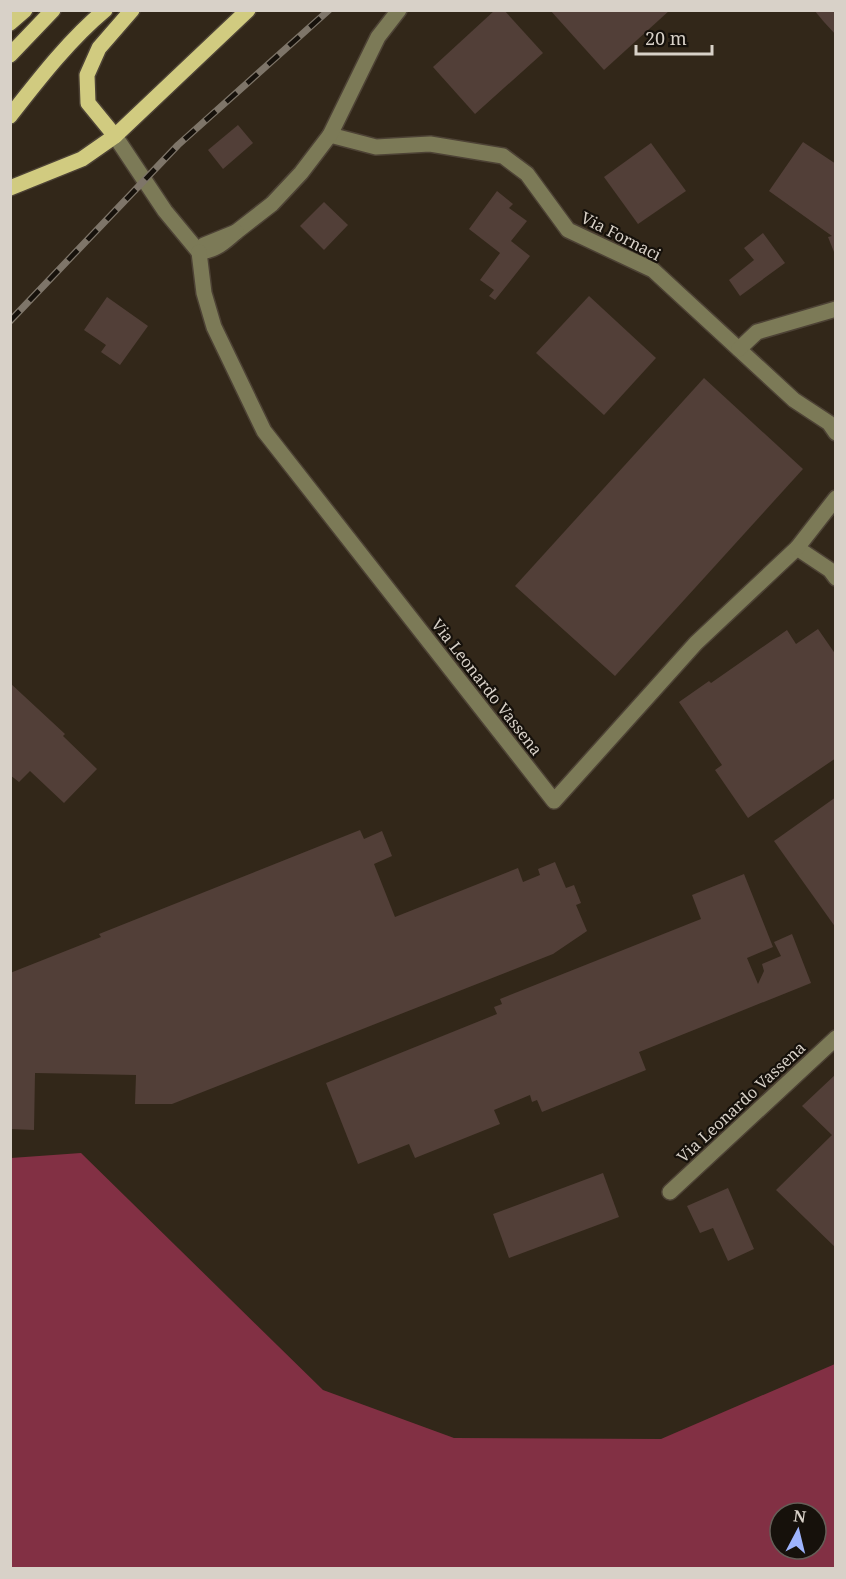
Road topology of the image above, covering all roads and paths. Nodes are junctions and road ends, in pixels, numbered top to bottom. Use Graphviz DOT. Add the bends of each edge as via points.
graph roads {
  1 [pos="25,10"];
  2 [pos="53,10"];
  3 [pos="105,10"];
  4 [pos="132,10"];
  5 [pos="248,10"];
  6 [pos="399,10"];
  7 [pos="10,23"];
  8 [pos="10,55"];
  9 [pos="10,116"];
  10 [pos="330,135"];
  11 [pos="115,136"];
  12 [pos="10,188"];
  13 [pos="199,252"];
  14 [pos="836,309"];
  15 [pos="739,349"];
  16 [pos="836,433"];
  17 [pos="836,498"];
  18 [pos="797,548"];
  19 [pos="836,578"];
  20 [pos="836,1038"];
  21 [pos="670,1192"];
  1 -- 7 [label="main road"];
  2 -- 8 [label="main road"];
  3 -- 9 [label="main road" via="36,82"];
  4 -- 11 [label="main road" via="99,48 87,75 88,103"];
  5 -- 11 [label="main road"];
  6 -- 10 [label="street" via="378,37"];
  10 -- 13 [label="street" via="272,204 221,246"];
  10 -- 15 [label="street, Via Fornaci" via="376,147 430,144 503,156 527,174 568,231 653,270"];
  11 -- 12 [label="main road" via="82,159"];
  11 -- 13 [label="street" via="165,211"];
  13 -- 18 [label="street, Via Leonardo Vassena" via="204,293 214,327 264,431 554,801 696,643"];
  14 -- 15 [label="street" via="757,332"];
  15 -- 16 [label="street, Via Fornaci"];
  17 -- 18 [label="street"];
  18 -- 19 [label="street"];
  20 -- 21 [label="street, Via Leonardo Vassena"];
}
